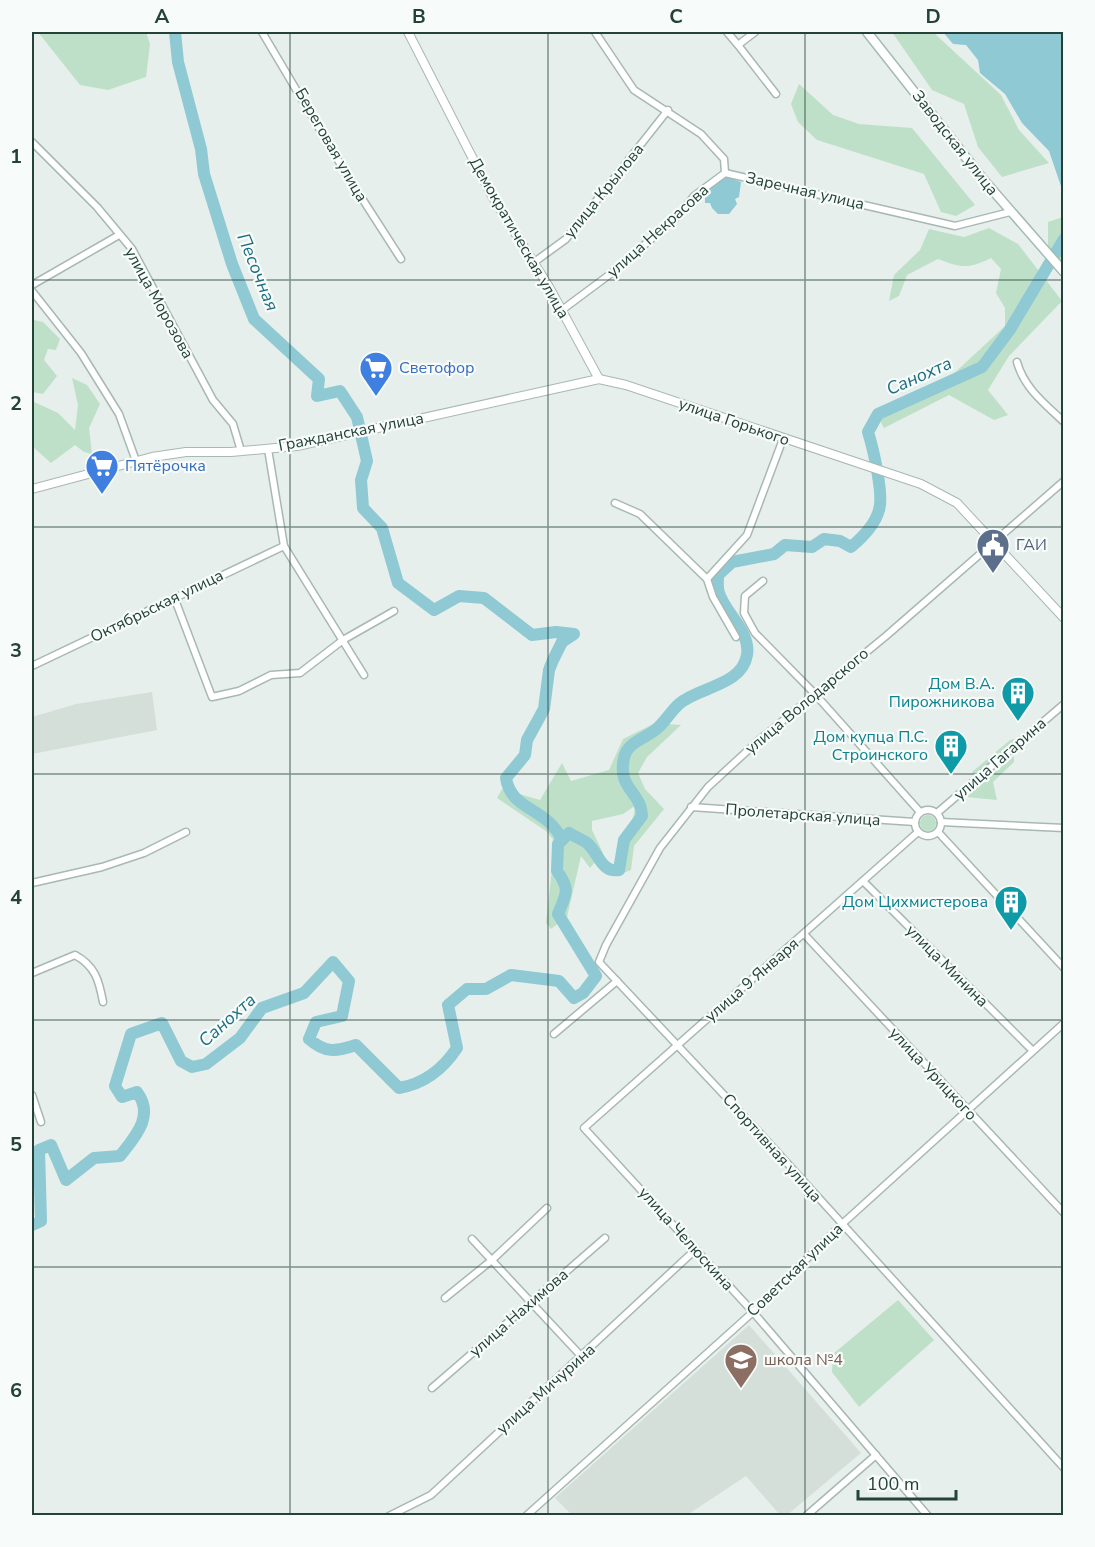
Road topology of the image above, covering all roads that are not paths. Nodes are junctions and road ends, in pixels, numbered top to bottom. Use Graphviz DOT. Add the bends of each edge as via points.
graph roads {
  1 [pos="262,32"];
  2 [pos="408,32"];
  3 [pos="595,32"];
  4 [pos="727,32"];
  5 [pos="755,32"];
  6 [pos="867,32"];
  7 [pos="738,45"];
  8 [pos="776,94"];
  9 [pos="668,110"];
  10 [pos="32,142"];
  11 [pos="725,173"];
  12 [pos="1010,212"];
  13 [pos="119,235"];
  14 [pos="401,258"];
  15 [pos="533,263"];
  16 [pos="1063,272"];
  17 [pos="32,285"];
  18 [pos="32,291"];
  19 [pos="562,310"];
  20 [pos="1017,362"];
  21 [pos="599,379"];
  22 [pos="1064,422"];
  23 [pos="783,439"];
  24 [pos="268,449"];
  25 [pos="241,451"];
  26 [pos="136,461"];
  27 [pos="1064,482"];
  28 [pos="32,489"];
  29 [pos="615,503"];
  30 [pos="993,544"];
  31 [pos="284,546"];
  32 [pos="707,579"];
  33 [pos="763,581"];
  34 [pos="174,597"];
  35 [pos="394,612"];
  36 [pos="1064,618"];
  37 [pos="736,637"];
  38 [pos="344,640"];
  39 [pos="32,666"];
  40 [pos="364,675"];
  41 [pos="815,694"];
  42 [pos="1064,704"];
  43 [pos="691,807"];
  44 [pos="920,812"];
  45 [pos="937,813"];
  46 [pos="915,822"];
  47 [pos="941,822"];
  48 [pos="1064,828"];
  49 [pos="186,832"];
  50 [pos="918,832"];
  51 [pos="938,832"];
  52 [pos="863,882"];
  53 [pos="32,884"];
  54 [pos="804,934"];
  55 [pos="599,962"];
  56 [pos="1064,968"];
  57 [pos="32,973"];
  58 [pos="617,981"];
  59 [pos="104,1002"];
  60 [pos="1064,1023"];
  61 [pos="554,1034"];
  62 [pos="677,1045"];
  63 [pos="1032,1050"];
  64 [pos="32,1095"];
  65 [pos="966,1110"];
  66 [pos="41,1122"];
  67 [pos="584,1128"];
  68 [pos="547,1208"];
  69 [pos="1064,1213"];
  70 [pos="842,1225"];
  71 [pos="605,1238"];
  72 [pos="472,1239"];
  73 [pos="695,1250"];
  74 [pos="492,1260"];
  75 [pos="445,1298"];
  76 [pos="531,1302"];
  77 [pos="753,1312"];
  78 [pos="582,1357"];
  79 [pos="432,1388"];
  80 [pos="876,1455"];
  81 [pos="1064,1468"];
  82 [pos="389,1515"];
  83 [pos="526,1515"];
  84 [pos="806,1515"];
  85 [pos="928,1515"];
  1 -- 14 [label="street, Береговая улица"];
  2 -- 15 [label="street, Демократическая улица" via="492,196"];
  3 -- 9 [label="street, Заречная улица" via="634,90"];
  4 -- 7 [label="street"];
  5 -- 7 [label="street"];
  6 -- 12 [label="main road, Заводская улица"];
  7 -- 8 [label="street"];
  9 -- 11 [label="street, Заречная улица" via="701,134 724,159"];
  9 -- 15 [label="street, улица Крылова" via="566,239"];
  10 -- 13 [label="street, улица Морозова" via="97,207"];
  11 -- 12 [label="street, Заречная улица" via="955,226"];
  11 -- 19 [label="street, улица Некрасова" via="694,196 680,214 613,272"];
  12 -- 16 [label="main road, Заводская улица"];
  13 -- 17 [label="street"];
  13 -- 25 [label="street, улица Морозова" via="132,249 213,400 233,424"];
  15 -- 19 [label="street, Демократическая улица"];
  18 -- 26 [label="street" via="81,353 119,414"];
  19 -- 21 [label="street, Демократическая улица"];
  20 -- 22 [label="street" via="1032,391"];
  21 -- 23 [label="street, улица Горького"];
  21 -- 24 [label="street, Гражданская улица" via="355,434"];
  23 -- 30 [label="street, улица Горького" via="921,484 957,503"];
  23 -- 32 [label="street" via="747,536"];
  24 -- 25 [label="street, Гражданская улица"];
  24 -- 31 [label="street"];
  25 -- 26 [label="street, Гражданская улица" via="186,452"];
  26 -- 28 [label="street, Гражданская улица"];
  27 -- 30 [label="street, улица Володарского"];
  29 -- 32 [label="street" via="640,514"];
  30 -- 36 [label="street, улица Горького"];
  30 -- 41 [label="street, улица Володарского"];
  31 -- 34 [label="street, Октябрьская улица"];
  31 -- 38 [label="street"];
  32 -- 37 [label="street"];
  33 -- 41 [label="street" via="745,596 744,614 755,633"];
  34 -- 38 [label="street" via="212,697 239,691 271,675 300,672"];
  34 -- 39 [label="street, Октябрьская улица"];
  35 -- 38 [label="street"];
  38 -- 40 [label="street"];
  41 -- 43 [label="street, улица Володарского" via="758,741"];
  41 -- 44 [label="street"];
  42 -- 45 [label="street, улица Гагарина"];
  43 -- 46 [label="street, Пролетарская улица"];
  43 -- 55 [label="street, улица Володарского" via="660,848"];
  44 -- 45 [label="street"];
  44 -- 46 [label="street"];
  45 -- 47 [label="street"];
  46 -- 50 [label="street"];
  47 -- 48 [label="street"];
  47 -- 51 [label="street"];
  49 -- 53 [label="street" via="144,853"];
  50 -- 51 [label="street" via="930,836"];
  50 -- 52 [label="street, улица 9 Января"];
  51 -- 56 [label="street"];
  52 -- 54 [label="street, улица 9 Января"];
  52 -- 63 [label="street, улица Минина"];
  54 -- 62 [label="street, улица 9 Января"];
  54 -- 65 [label="street, улица Урицкого"];
  55 -- 58 [label="street, Спортивная улица"];
  57 -- 59 [label="street" via="75,955 98,976"];
  58 -- 61 [label="street"];
  58 -- 62 [label="street, Спортивная улица"];
  60 -- 63 [label="street, Советская улица"];
  62 -- 67 [label="street, улица 9 Января"];
  62 -- 70 [label="street, Спортивная улица"];
  63 -- 65 [label="street, Советская улица"];
  64 -- 66 [label="street"];
  65 -- 69 [label="street, улица Урицкого"];
  65 -- 70 [label="street, Советская улица"];
  67 -- 73 [label="street, улица Челюскина"];
  68 -- 74 [label="street"];
  70 -- 77 [label="street, Советская улица"];
  70 -- 81 [label="street, Спортивная улица"];
  71 -- 76 [label="street, улица Нахимова"];
  72 -- 74 [label="street"];
  73 -- 77 [label="street, улица Челюскина"];
  73 -- 78 [label="street, улица Мичурина"];
  74 -- 75 [label="street"];
  74 -- 76 [label="street"];
  76 -- 78 [label="street"];
  76 -- 79 [label="street, улица Нахимова"];
  77 -- 80 [label="street, улица Челюскина"];
  77 -- 83 [label="street, Советская улица"];
  78 -- 82 [label="street, улица Мичурина" via="431,1495"];
  80 -- 84 [label="street"];
  80 -- 85 [label="street, улица Челюскина"];
}
